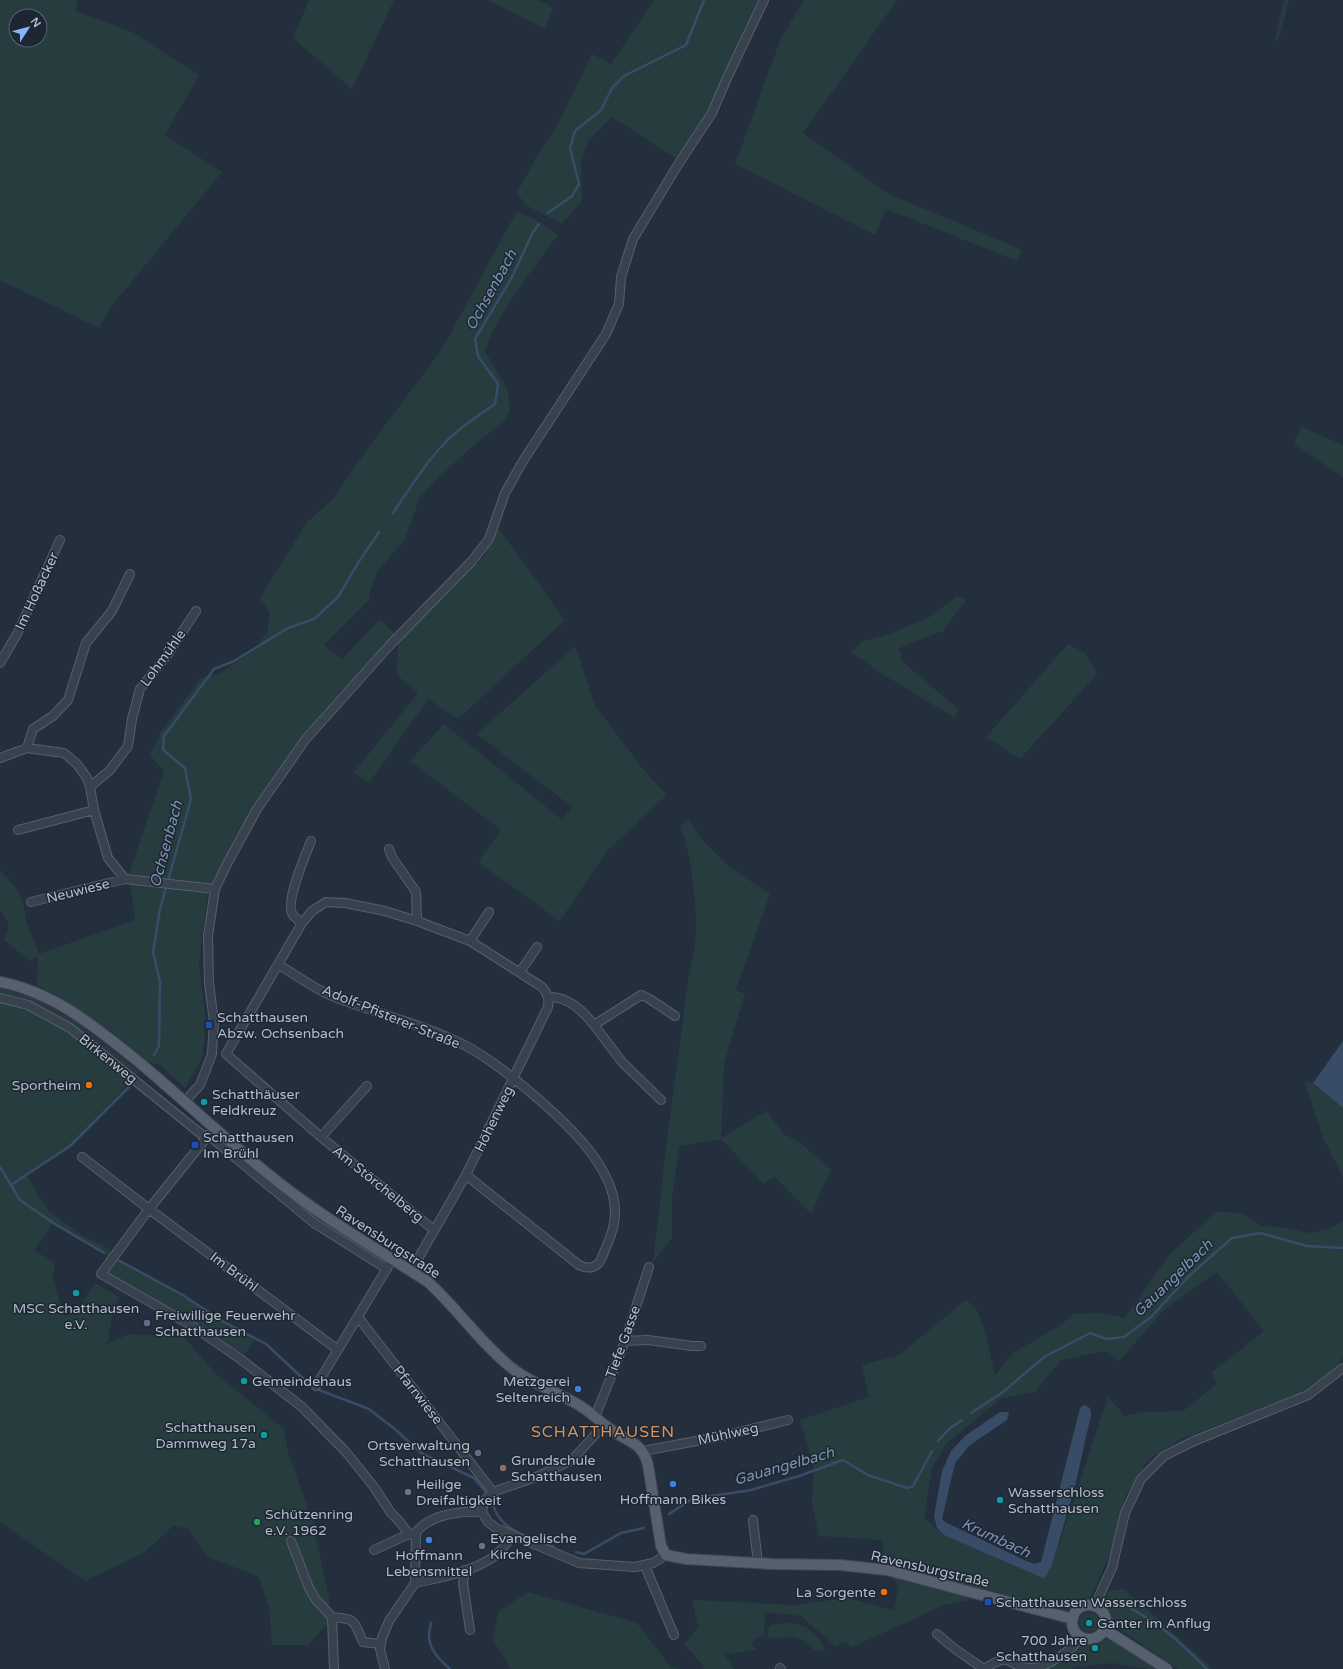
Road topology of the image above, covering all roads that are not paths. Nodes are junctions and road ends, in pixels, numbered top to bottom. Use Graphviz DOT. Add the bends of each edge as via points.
graph roads {
  1 [pos="764,0"];
  2 [pos="60,540"];
  3 [pos="130,574"];
  4 [pos="196,611"];
  5 [pos="0,663"];
  6 [pos="28,748"];
  7 [pos="0,758"];
  8 [pos="90,787"];
  9 [pos="94,810"];
  10 [pos="18,830"];
  11 [pos="311,840"];
  12 [pos="389,849"];
  13 [pos="125,879"];
  14 [pos="215,889"];
  15 [pos="31,902"];
  16 [pos="489,912"];
  17 [pos="417,921"];
  18 [pos="302,923"];
  19 [pos="470,941"];
  20 [pos="537,947"];
  21 [pos="279,965"];
  22 [pos="520,972"];
  23 [pos="0,982"];
  24 [pos="0,998"];
  25 [pos="549,998"];
  26 [pos="675,1016"];
  27 [pos="594,1025"];
  28 [pos="212,1054"];
  29 [pos="226,1054"];
  30 [pos="513,1079"];
  31 [pos="367,1086"];
  32 [pos="661,1100"];
  33 [pos="185,1101"];
  34 [pos="215,1127"];
  35 [pos="207,1137"];
  36 [pos="321,1137"];
  37 [pos="82,1157"];
  38 [pos="466,1175"];
  39 [pos="149,1209"];
  40 [pos="434,1230"];
  41 [pos="392,1259"];
  42 [pos="649,1267"];
  43 [pos="387,1269"];
  44 [pos="410,1271"];
  45 [pos="358,1317"];
  46 [pos="625,1341"];
  47 [pos="701,1346"];
  48 [pos="338,1350"];
  49 [pos="1343,1368"];
  50 [pos="316,1386"];
  51 [pos="594,1418"];
  52 [pos="788,1420"];
  53 [pos="604,1425"];
  54 [pos="643,1451"];
  55 [pos="493,1492"];
  56 [pos="482,1512"];
  57 [pos="753,1520"];
  58 [pos="412,1535"];
  59 [pos="512,1536"];
  60 [pos="291,1541"];
  61 [pos="374,1550"];
  62 [pos="666,1555"];
  63 [pos="758,1563"];
  64 [pos="645,1566"];
  65 [pos="466,1570"];
  66 [pos="415,1584"];
  67 [pos="1094,1607"];
  68 [pos="332,1617"];
  69 [pos="1072,1619"];
  70 [pos="1104,1629"];
  71 [pos="470,1630"];
  72 [pos="937,1634"];
  73 [pos="674,1635"];
  74 [pos="1081,1637"];
  75 [pos="380,1644"];
  76 [pos="334,1669"];
  77 [pos="385,1669"];
  78 [pos="984,1669"];
  79 [pos="1167,1669"];
  1 -- 14 [label="street" via="712,113 633,239 622,277 619,304 606,334 523,461 505,493 489,539 472,561 389,646 305,740 257,809"];
  2 -- 5 [label="street, Im Hoßacker" via="17,634"];
  3 -- 6 [label="street" via="112,611 86,643 68,700 53,716 33,729"];
  4 -- 8 [label="street, Lohmühle" via="168,654 140,689 128,746 110,770"];
  6 -- 7 [label="street"];
  6 -- 8 [label="street" via="64,753 77,764"];
  8 -- 9 [label="street"];
  9 -- 10 [label="street"];
  9 -- 13 [label="street" via="108,858"];
  11 -- 18 [label="street" via="292,894 293,915"];
  12 -- 17 [label="street" via="416,892"];
  13 -- 14 [label="street"];
  13 -- 15 [label="street, Neuwiese"];
  14 -- 28 [label="street" via="208,936 209,984 214,1022"];
  16 -- 19 [label="street"];
  17 -- 18 [label="street" via="345,903 326,902 312,911"];
  17 -- 19 [label="street"];
  18 -- 21 [label="street"];
  19 -- 22 [label="street"];
  20 -- 22 [label="street"];
  21 -- 29 [label="street"];
  21 -- 30 [label="street, Adolf-Pfisterer-Straße" via="330,995 454,1040 492,1062"];
  22 -- 25 [label="street" via="542,987"];
  23 -- 33 [label="main road, Ravensburgstraße" via="48,998 68,1008"];
  24 -- 35 [label="street, Birkenweg" via="28,1005 70,1028"];
  25 -- 27 [label="street" via="568,1001"];
  25 -- 30 [label="street, Höhenweg" via="548,1007"];
  26 -- 27 [label="street" via="641,996"];
  27 -- 32 [label="street" via="622,1062"];
  28 -- 29 [label="street"];
  28 -- 33 [label="street" via="200,1085"];
  29 -- 36 [label="street, Am Störchelberg"];
  30 -- 38 [label="street, Höhenweg"];
  30 -- 38 [label="street, Adolf-Pfisterer-Straße" via="572,1132 605,1174 613,1196 615,1213 614,1225 600,1262 590,1269 579,1265"];
  31 -- 36 [label="street, Am Störchelberg"];
  33 -- 34 [label="main road, Ravensburgstraße"];
  34 -- 35 [label="street"];
  34 -- 41 [label="main road, Ravensburgstraße" via="268,1174 323,1215"];
  35 -- 39 [label="street"];
  35 -- 43 [label="street, Birkenweg" via="314,1223"];
  36 -- 40 [label="street, Am Störchelberg"];
  37 -- 39 [label="street, Im Brühl"];
  38 -- 40 [label="street, Höhenweg"];
  39 -- 48 [label="street, Im Brühl"];
  39 -- 58 [label="street" via="100,1274 194,1327 302,1407 346,1452 391,1513"];
  40 -- 44 [label="street, Höhenweg"];
  41 -- 43 [label="street"];
  41 -- 44 [label="main road, Ravensburgstraße"];
  42 -- 46 [label="street, Tiefe Gasse"];
  43 -- 45 [label="street"];
  44 -- 51 [label="main road, Ravensburgstraße" via="440,1293 512,1368 582,1407"];
  45 -- 48 [label="street"];
  45 -- 55 [label="street, Pfarrwiese"];
  46 -- 47 [label="street" via="648,1340"];
  46 -- 51 [label="street, Tiefe Gasse"];
  48 -- 50 [label="street"];
  49 -- 67 [label="street" via="1308,1395 1194,1441 1164,1456 1141,1479 1125,1513 1112,1568"];
  51 -- 53 [label="main road, Ravensburgstraße"];
  52 -- 54 [label="street, Mühlweg" via="723,1436"];
  53 -- 54 [label="main road" via="638,1445"];
  53 -- 55 [label="street" via="572,1460 536,1477"];
  54 -- 62 [label="main road" via="648,1465 661,1546"];
  55 -- 56 [label="street" via="484,1501"];
  56 -- 58 [label="street" via="444,1515"];
  56 -- 59 [label="street" via="490,1524"];
  57 -- 63 [label="street"];
  58 -- 61 [label="street"];
  58 -- 66 [label="street"];
  59 -- 64 [label="street" via="579,1563"];
  59 -- 65 [label="street" via="496,1554"];
  60 -- 68 [label="street" via="309,1588"];
  62 -- 63 [label="main road, Ravensburgstraße" via="686,1559"];
  62 -- 64 [label="street"];
  63 -- 69 [label="main road, Ravensburgstraße" via="840,1565 887,1570"];
  64 -- 73 [label="street"];
  65 -- 66 [label="street"];
  65 -- 71 [label="street" via="463,1583"];
  66 -- 75 [label="street" via="389,1621"];
  67 -- 69 [label="main road" via="1083,1607"];
  67 -- 70 [label="main road" via="1102,1613"];
  68 -- 75 [label="street" via="349,1618 363,1642"];
  68 -- 76 [label="street"];
  69 -- 74 [label="main road" via="1074,1629"];
  70 -- 74 [label="main road" via="1097,1637"];
  70 -- 79 [label="main road"];
  72 -- 78 [label="street"];
  74 -- 78 [label="street" via="1070,1650 1039,1667 1025,1668 1004,1659"];
  75 -- 77 [label="street"];
}
